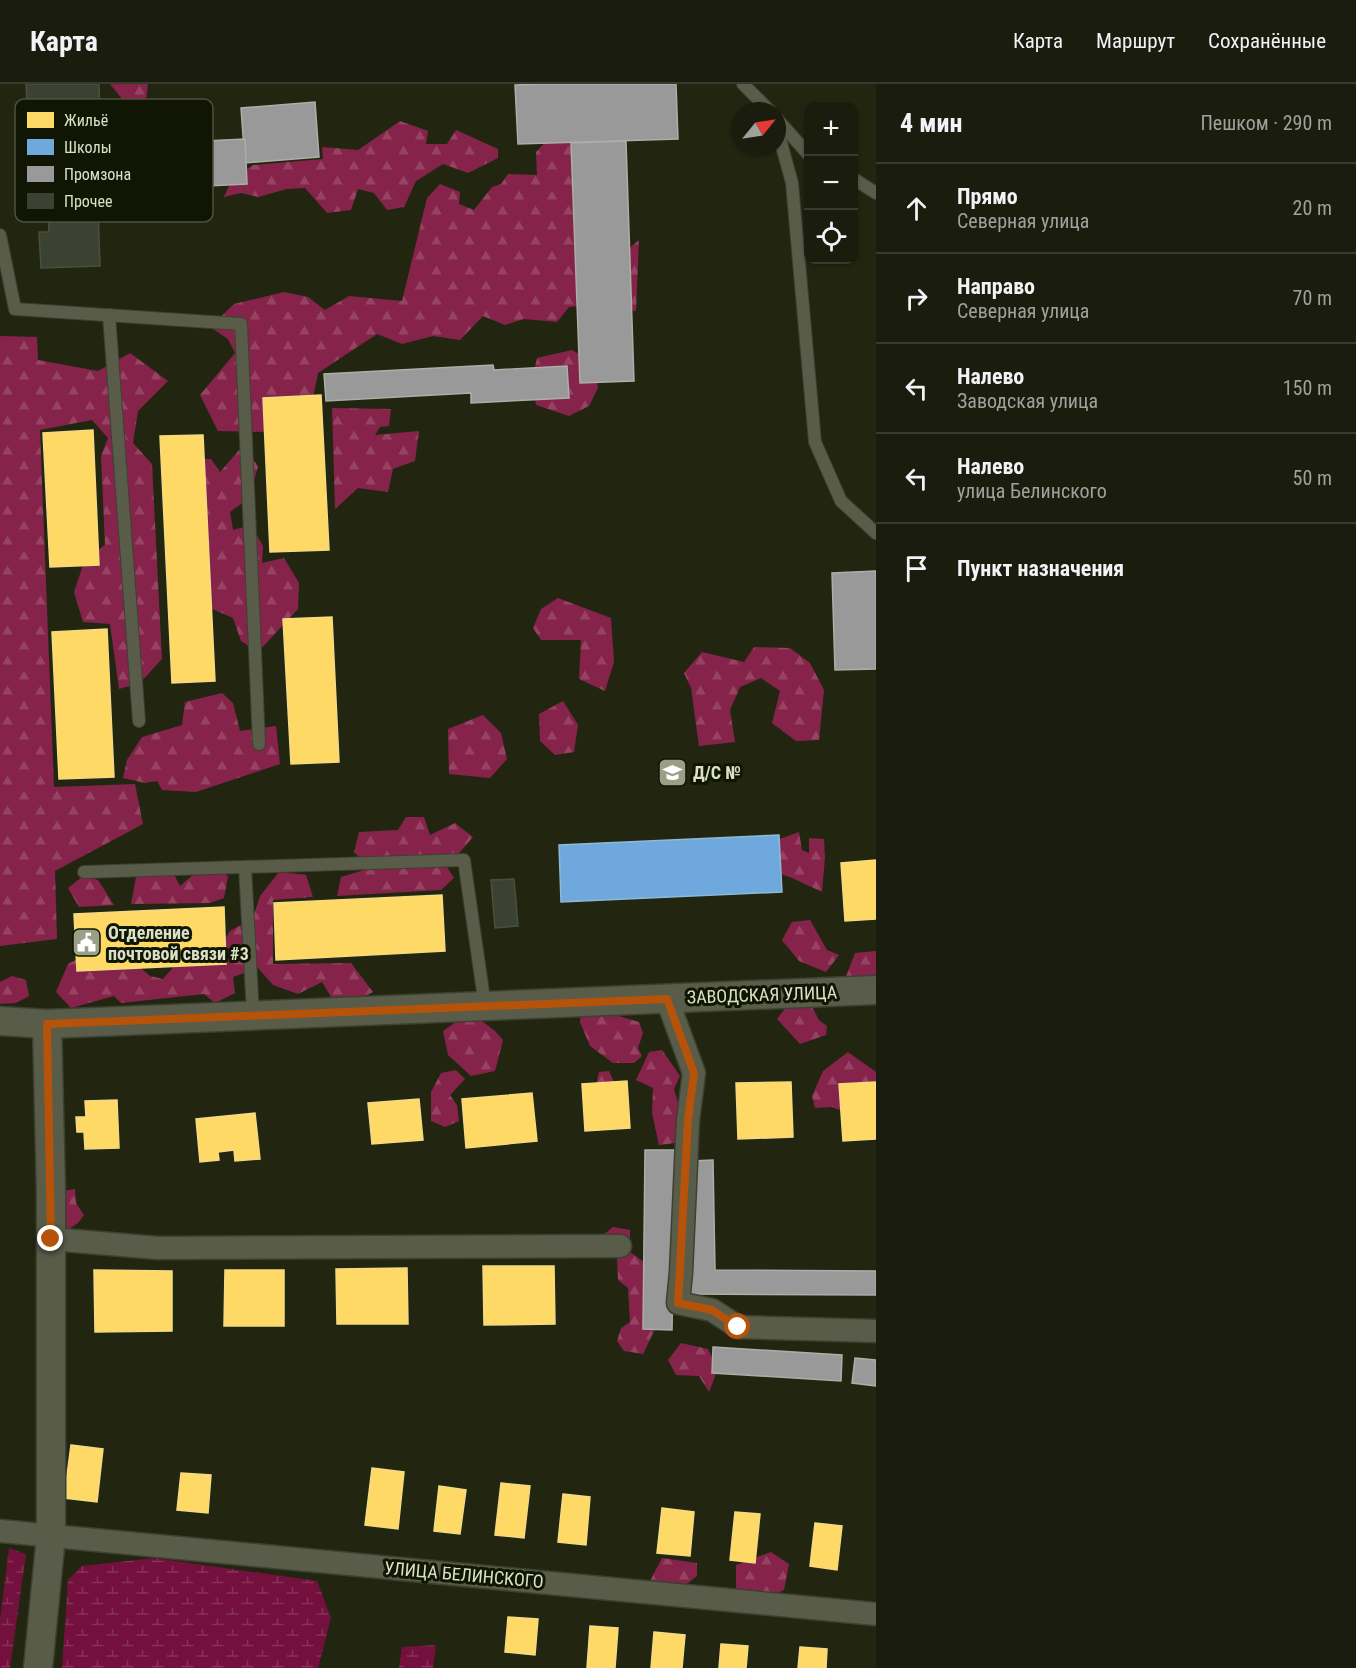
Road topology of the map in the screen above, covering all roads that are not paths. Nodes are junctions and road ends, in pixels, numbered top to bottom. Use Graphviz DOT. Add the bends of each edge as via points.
graph roads {
  1 [pos="743,84"];
  2 [pos="761,102"];
  3 [pos="786,129"];
  4 [pos="804,149"];
  5 [pos="784,156"];
  6 [pos="858,181"];
  7 [pos="876,192"];
  8 [pos="0,235"];
  9 [pos="109,315"];
  10 [pos="876,533"];
  11 [pos="139,720"];
  12 [pos="259,744"];
  13 [pos="245,867"];
  14 [pos="84,872"];
  15 [pos="876,990"];
  16 [pos="667,999"];
  17 [pos="485,1006"];
  18 [pos="253,1015"];
  19 [pos="0,1021"];
  20 [pos="47,1024"];
  21 [pos="51,1239"];
  22 [pos="620,1246"];
  23 [pos="876,1331"];
  24 [pos="0,1531"];
  25 [pos="51,1536"];
  26 [pos="876,1614"];
  27 [pos="38,1668"];
  1 -- 2 [label="lane"];
  3 -- 4 [label="lane"];
  5 -- 10 [label="lane" via="792,183 815,442 841,501"];
  6 -- 7 [label="lane"];
  8 -- 9 [label="lane" via="15,309"];
  9 -- 11 [label="lane"];
  9 -- 12 [label="lane" via="241,324"];
  13 -- 14 [label="lane"];
  13 -- 17 [label="lane" via="464,860"];
  13 -- 18 [label="lane"];
  15 -- 16 [label="street, ЗАВОДСКАЯ УЛИЦА"];
  16 -- 17 [label="street, ЗАВОДСКАЯ УЛИЦА"];
  16 -- 23 [label="street" via="694,1073 678,1303 712,1310 738,1327"];
  17 -- 18 [label="street, ЗАВОДСКАЯ УЛИЦА"];
  18 -- 20 [label="street, ЗАВОДСКАЯ УЛИЦА"];
  19 -- 20 [label="street, ЗАВОДСКАЯ УЛИЦА"];
  20 -- 21 [label="street"];
  21 -- 22 [label="street" via="158,1248"];
  21 -- 25 [label="street"];
  24 -- 25 [label="street, УЛИЦА БЕЛИНСКОГО"];
  25 -- 26 [label="street, УЛИЦА БЕЛИНСКОГО"];
  25 -- 27 [label="street"];
}
